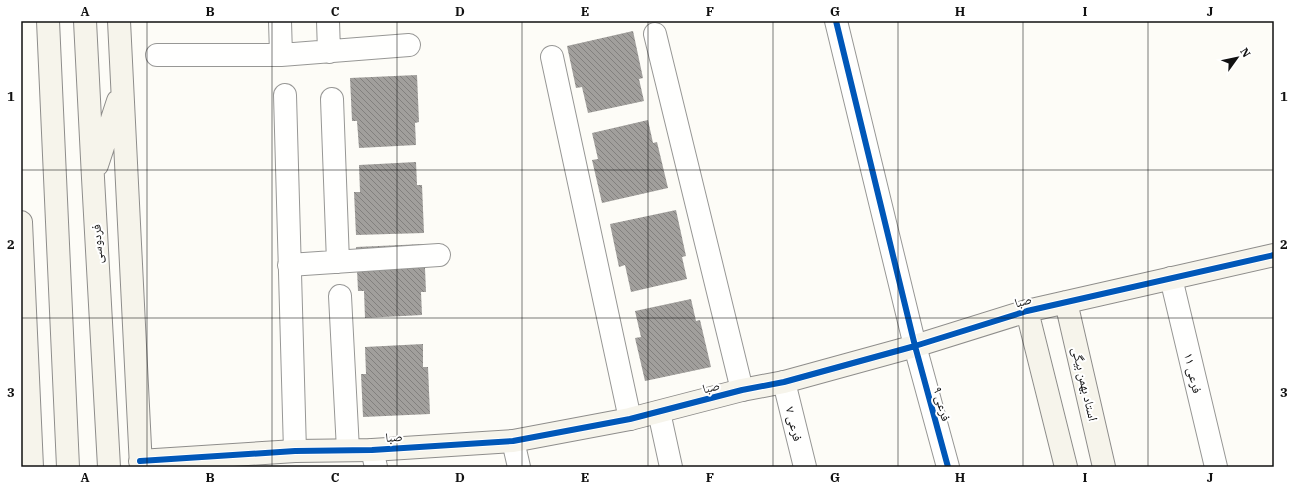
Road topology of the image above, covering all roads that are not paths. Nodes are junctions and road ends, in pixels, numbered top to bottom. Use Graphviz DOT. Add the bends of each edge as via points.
graph roads {
  1 [pos="48,21"];
  2 [pos="85,21"];
  3 [pos="119,21"];
  4 [pos="280,21"];
  5 [pos="328,21"];
  6 [pos="836,21"];
  7 [pos="655,34"];
  8 [pos="409,45"];
  9 [pos="329,52"];
  10 [pos="157,55"];
  11 [pos="281,55"];
  12 [pos="552,57"];
  13 [pos="122,88"];
  14 [pos="285,95"];
  15 [pos="332,99"];
  16 [pos="93,178"];
  17 [pos="21,222"];
  18 [pos="439,255"];
  19 [pos="1274,255"];
  20 [pos="338,262"];
  21 [pos="289,265"];
  22 [pos="1171,278"];
  23 [pos="340,296"];
  24 [pos="1066,302"];
  25 [pos="1027,311"];
  26 [pos="915,346"];
  27 [pos="784,382"];
  28 [pos="742,390"];
  29 [pos="659,412"];
  30 [pos="630,419"];
  31 [pos="514,442"];
  32 [pos="348,450"];
  33 [pos="295,451"];
  34 [pos="374,458"];
  35 [pos="256,460"];
  36 [pos="28,462"];
  37 [pos="141,464"];
  38 [pos="68,466"];
  39 [pos="109,466"];
  40 [pos="520,467"];
  41 [pos="671,467"];
  42 [pos="805,467"];
  43 [pos="948,467"];
  44 [pos="1066,467"];
  45 [pos="1104,467"];
  46 [pos="1216,467"];
  1 -- 38 [label="street"];
  2 -- 16 [label="street, فردوسی"];
  3 -- 13 [label="street"];
  4 -- 11 [label="street"];
  5 -- 9 [label="street"];
  6 -- 26 [label="street, فرعی ۹"];
  7 -- 28 [label="street"];
  8 -- 9 [label="street"];
  9 -- 11 [label="street"];
  10 -- 11 [label="street"];
  12 -- 30 [label="street"];
  13 -- 16 [label="street"];
  13 -- 37 [label="street"];
  14 -- 21 [label="street"];
  15 -- 20 [label="street"];
  16 -- 39 [label="street, فردوسی"];
  17 -- 36 [label="street"];
  18 -- 20 [label="street"];
  19 -- 22 [label="street, صبا"];
  20 -- 21 [label="street"];
  21 -- 33 [label="street"];
  22 -- 24 [label="street, صبا"];
  22 -- 46 [label="street, فرعی ۱۱"];
  23 -- 32 [label="street"];
  24 -- 25 [label="street, صبا"];
  24 -- 45 [label="street, استاد بهمن بیگی"];
  25 -- 26 [label="street, صبا"];
  25 -- 44 [label="street"];
  26 -- 27 [label="street, صبا"];
  26 -- 43 [label="street, فرعی ۹"];
  27 -- 28 [label="street, صبا"];
  27 -- 42 [label="street, فرعی ۷"];
  28 -- 29 [label="street, صبا"];
  29 -- 30 [label="street, صبا"];
  29 -- 41 [label="street"];
  30 -- 31 [label="street, صبا"];
  31 -- 34 [label="street, صبا"];
  31 -- 40 [label="street"];
  32 -- 33 [label="street, صبا"];
  32 -- 34 [label="street, صبا"];
  33 -- 35 [label="street, صبا"];
  35 -- 37 [label="street, صبا"];
}
